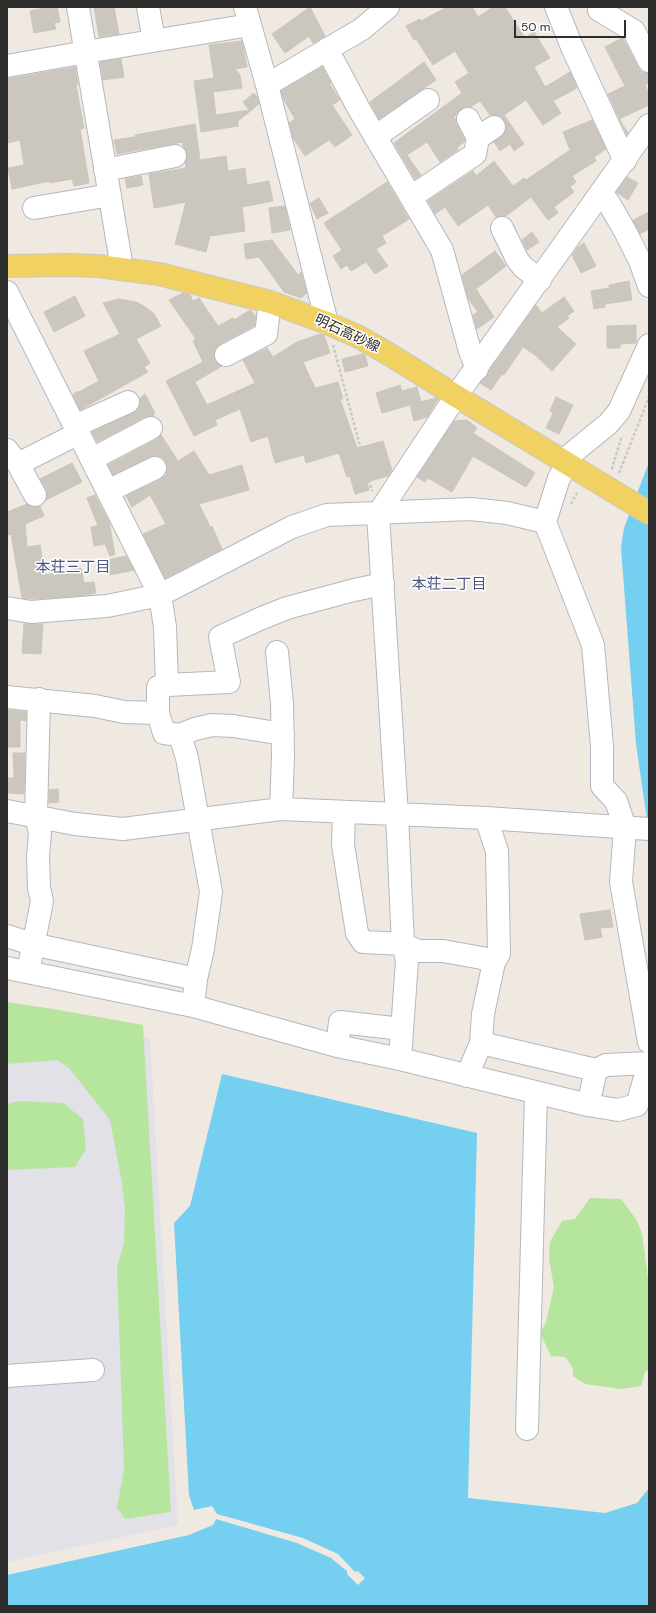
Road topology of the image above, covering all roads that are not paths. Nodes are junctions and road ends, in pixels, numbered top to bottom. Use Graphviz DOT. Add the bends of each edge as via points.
graph roads {
  1 [pos="78,7"];
  2 [pos="148,7"];
  3 [pos="388,7"];
  4 [pos="556,7"];
  5 [pos="598,10"];
  6 [pos="248,16"];
  7 [pos="154,40"];
  8 [pos="328,49"];
  9 [pos="86,52"];
  10 [pos="649,61"];
  11 [pos="7,66"];
  12 [pos="267,85"];
  13 [pos="428,100"];
  14 [pos="468,119"];
  15 [pos="647,131"];
  16 [pos="375,137"];
  17 [pos="175,156"];
  18 [pos="625,161"];
  19 [pos="106,170"];
  20 [pos="601,192"];
  21 [pos="110,196"];
  22 [pos="411,197"];
  23 [pos="34,208"];
  24 [pos="502,228"];
  25 [pos="7,266"];
  26 [pos="122,268"];
  27 [pos="540,280"];
  28 [pos="649,286"];
  29 [pos="7,292"];
  30 [pos="270,302"];
  31 [pos="327,323"];
  32 [pos="649,345"];
  33 [pos="226,356"];
  34 [pos="477,369"];
  35 [pos="456,396"];
  36 [pos="128,402"];
  37 [pos="151,428"];
  38 [pos="77,429"];
  39 [pos="13,457"];
  40 [pos="92,459"];
  41 [pos="567,464"];
  42 [pos="155,468"];
  43 [pos="108,491"];
  44 [pos="35,495"];
  45 [pos="649,513"];
  46 [pos="378,514"];
  47 [pos="545,522"];
  48 [pos="383,584"];
  49 [pos="160,596"];
  50 [pos="7,608"];
  51 [pos="277,652"];
  52 [pos="167,685"];
  53 [pos="7,697"];
  54 [pos="39,699"];
  55 [pos="158,713"];
  56 [pos="283,734"];
  57 [pos="180,735"];
  58 [pos="281,809"];
  59 [pos="7,811"];
  60 [pos="344,812"];
  61 [pos="397,815"];
  62 [pos="36,816"];
  63 [pos="486,818"];
  64 [pos="199,819"];
  65 [pos="625,827"];
  66 [pos="649,829"];
  67 [pos="7,936"];
  68 [pos="32,944"];
  69 [pos="403,944"];
  70 [pos="494,962"];
  71 [pos="17,970"];
  72 [pos="196,979"];
  73 [pos="193,1006"];
  74 [pos="402,1029"];
  75 [pos="649,1042"];
  76 [pos="481,1043"];
  77 [pos="337,1046"];
  78 [pos="400,1059"];
  79 [pos="649,1063"];
  80 [pos="596,1070"];
  81 [pos="467,1076"];
  82 [pos="536,1093"];
  83 [pos="588,1105"];
  84 [pos="94,1370"];
  85 [pos="7,1376"];
  86 [pos="527,1429"];
  1 -- 9 [label="street"];
  2 -- 7 [label="street"];
  3 -- 8 [label="street" via="362,29"];
  4 -- 18 [label="street"];
  5 -- 10 [label="street" via="634,31"];
  6 -- 7 [label="street"];
  6 -- 12 [label="street"];
  7 -- 9 [label="street"];
  8 -- 12 [label="street"];
  8 -- 16 [label="street"];
  9 -- 11 [label="street"];
  9 -- 19 [label="street"];
  12 -- 31 [label="street"];
  13 -- 16 [label="street"];
  14 -- 22 [label="street" via="486,132 475,154"];
  15 -- 18 [label="street"];
  16 -- 22 [label="street"];
  17 -- 19 [label="street"];
  18 -- 20 [label="street"];
  19 -- 21 [label="street"];
  20 -- 27 [label="street"];
  20 -- 28 [label="street" via="640,261"];
  21 -- 23 [label="street"];
  21 -- 26 [label="street"];
  22 -- 34 [label="street" via="442,250"];
  24 -- 27 [label="street" via="517,259"];
  25 -- 26 [label="main road, 明石高砂線" via="68,265"];
  26 -- 30 [label="main road, 明石高砂線" via="159,274"];
  27 -- 34 [label="street"];
  29 -- 38 [label="street"];
  30 -- 31 [label="main road, 明石高砂線"];
  30 -- 33 [label="street" via="266,334"];
  31 -- 35 [label="main road, 明石高砂線" via="359,337"];
  32 -- 41 [label="street" via="619,411 608,424 570,455"];
  34 -- 35 [label="street"];
  35 -- 41 [label="main road, 明石高砂線"];
  35 -- 46 [label="street"];
  36 -- 38 [label="street"];
  37 -- 40 [label="street"];
  38 -- 39 [label="street"];
  38 -- 40 [label="street"];
  39 -- 44 [label="street"];
  40 -- 43 [label="street"];
  41 -- 45 [label="main road, 明石高砂線"];
  41 -- 47 [label="street" via="559,478"];
  42 -- 43 [label="street"];
  43 -- 49 [label="street"];
  46 -- 47 [label="street" via="472,509 507,513"];
  46 -- 48 [label="street"];
  46 -- 49 [label="street" via="327,515 292,527"];
  47 -- 65 [label="street" via="593,645 602,746 602,786 616,801"];
  48 -- 52 [label="street" via="287,608 220,637 229,682"];
  48 -- 61 [label="street"];
  49 -- 50 [label="street" via="107,606 31,612"];
  49 -- 52 [label="street" via="165,626"];
  51 -- 56 [label="street"];
  52 -- 55 [label="street" via="158,688"];
  53 -- 54 [label="street"];
  54 -- 55 [label="street" via="124,712"];
  54 -- 62 [label="street"];
  55 -- 57 [label="street" via="164,733"];
  56 -- 57 [label="street" via="212,725"];
  56 -- 58 [label="street"];
  57 -- 64 [label="street"];
  58 -- 60 [label="street"];
  58 -- 64 [label="street"];
  59 -- 62 [label="street"];
  60 -- 61 [label="street"];
  60 -- 69 [label="street" via="343,845 357,934 363,942"];
  61 -- 63 [label="street"];
  61 -- 69 [label="street"];
  62 -- 64 [label="street" via="75,824 122,829"];
  62 -- 68 [label="street" via="40,832 38,856 42,901"];
  63 -- 65 [label="street"];
  63 -- 70 [label="street" via="497,851 499,954"];
  64 -- 72 [label="street" via="211,892"];
  65 -- 66 [label="street"];
  65 -- 75 [label="street" via="621,882"];
  67 -- 68 [label="street"];
  68 -- 71 [label="street"];
  68 -- 72 [label="street"];
  69 -- 70 [label="street" via="418,951 444,951"];
  69 -- 74 [label="street" via="407,961"];
  70 -- 76 [label="street" via="483,1014"];
  71 -- 73 [label="street"];
  72 -- 73 [label="street"];
  73 -- 77 [label="street"];
  74 -- 77 [label="street" via="340,1022"];
  74 -- 78 [label="street"];
  76 -- 80 [label="street"];
  76 -- 81 [label="street"];
  77 -- 78 [label="street"];
  78 -- 81 [label="street"];
  79 -- 80 [label="street" via="606,1065"];
  79 -- 83 [label="street" via="637,1105 618,1110"];
  80 -- 83 [label="street"];
  81 -- 82 [label="street"];
  82 -- 83 [label="street"];
  82 -- 86 [label="street"];
  84 -- 85 [label="street"];
}
